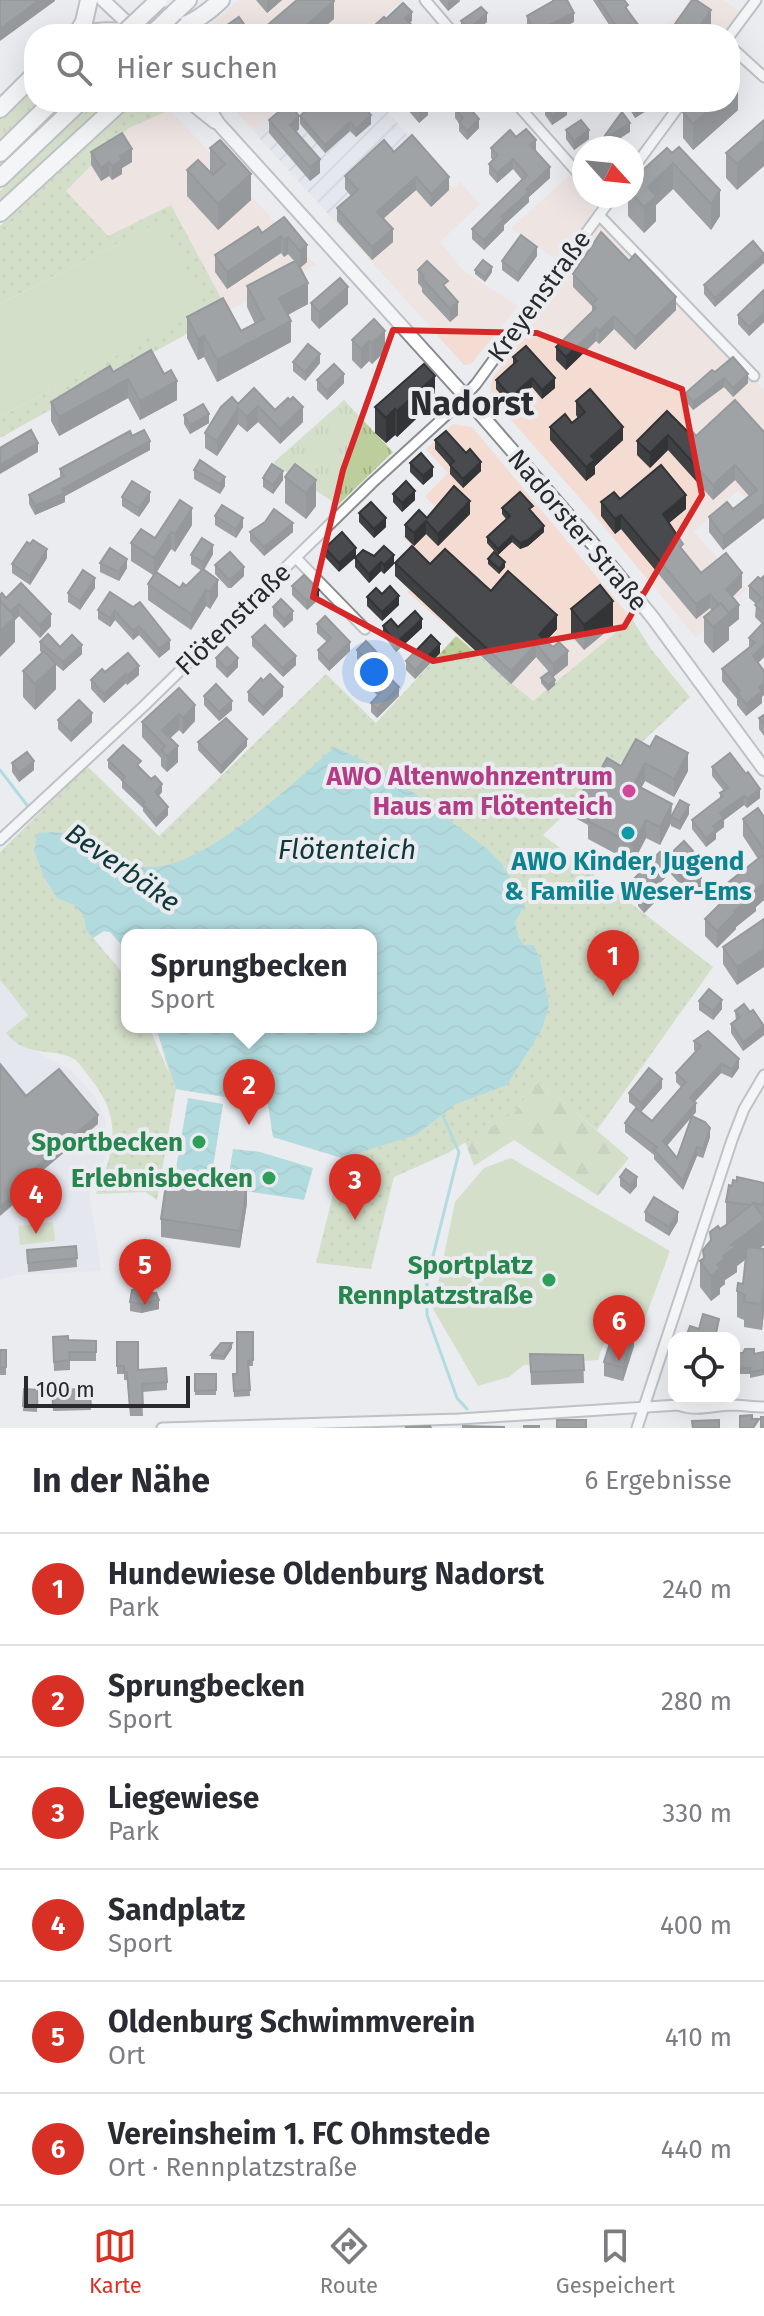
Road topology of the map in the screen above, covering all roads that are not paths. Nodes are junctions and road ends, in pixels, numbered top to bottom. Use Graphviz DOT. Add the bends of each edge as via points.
graph roads {
  1 [pos="89,0"];
  2 [pos="103,0"];
  3 [pos="117,0"];
  4 [pos="142,0"];
  5 [pos="159,0"];
  6 [pos="188,0"];
  7 [pos="221,0"];
  8 [pos="425,0"];
  9 [pos="756,0"];
  10 [pos="206,14"];
  11 [pos="83,24"];
  12 [pos="129,24"];
  13 [pos="132,24"];
  14 [pos="137,24"];
  15 [pos="141,24"];
  16 [pos="150,24"];
  17 [pos="189,24"];
  18 [pos="198,24"];
  19 [pos="445,24"];
  20 [pos="738,24"];
  21 [pos="740,55"];
  22 [pos="764,77"];
  23 [pos="24,85"];
  24 [pos="0,109"];
  25 [pos="42,112"];
  26 [pos="69,112"];
  27 [pos="109,112"];
  28 [pos="203,112"];
  29 [pos="211,112"];
  30 [pos="524,112"];
  31 [pos="675,112"];
  32 [pos="218,123"];
  33 [pos="0,153"];
  34 [pos="644,154"];
  35 [pos="572,166"];
  36 [pos="0,178"];
  37 [pos="604,208"];
  38 [pos="0,213"];
  39 [pos="599,215"];
  40 [pos="754,376"];
  41 [pos="465,396"];
  42 [pos="296,558"];
  43 [pos="365,629"];
  44 [pos="764,769"];
  45 [pos="0,840"];
  46 [pos="764,1075"];
  47 [pos="764,1407"];
  48 [pos="644,1408"];
  49 [pos="162,1428"];
  50 [pos="637,1428"];
  1 -- 11 [label="highway"];
  2 -- 12 [label="street"];
  3 -- 13 [label="street"];
  4 -- 14 [label="highway"];
  5 -- 15 [label="highway, bridge"];
  6 -- 16 [label="highway, bridge"];
  7 -- 10 [label="highway"];
  8 -- 19 [label="street"];
  9 -- 20 [label="street"];
  10 -- 17 [label="highway"];
  10 -- 18 [label="highway"];
  21 -- 22 [label="street"];
  23 -- 24 [label="highway"];
  25 -- 33 [label="highway"];
  26 -- 36 [label="highway"];
  27 -- 38 [label="highway"];
  28 -- 32 [label="street, Nadorster Straße"];
  29 -- 32 [label="street, Nadorster Straße"];
  30 -- 35 [label="street"];
  31 -- 34 [label="street"];
  32 -- 41 [label="street, Nadorster Straße"];
  37 -- 39 [label="street, Kreyenstraße"];
  39 -- 40 [label="street"];
  39 -- 41 [label="street, Kreyenstraße"];
  41 -- 42 [label="street, Flötenstraße"];
  41 -- 44 [label="street, Nadorster Straße" via="615,570"];
  42 -- 43 [label="street"];
  42 -- 45 [label="street, Flötenstraße"];
  46 -- 48 [label="street" via="732,1140"];
  47 -- 48 [label="street"];
  48 -- 49 [label="street"];
  48 -- 50 [label="street"];
}
